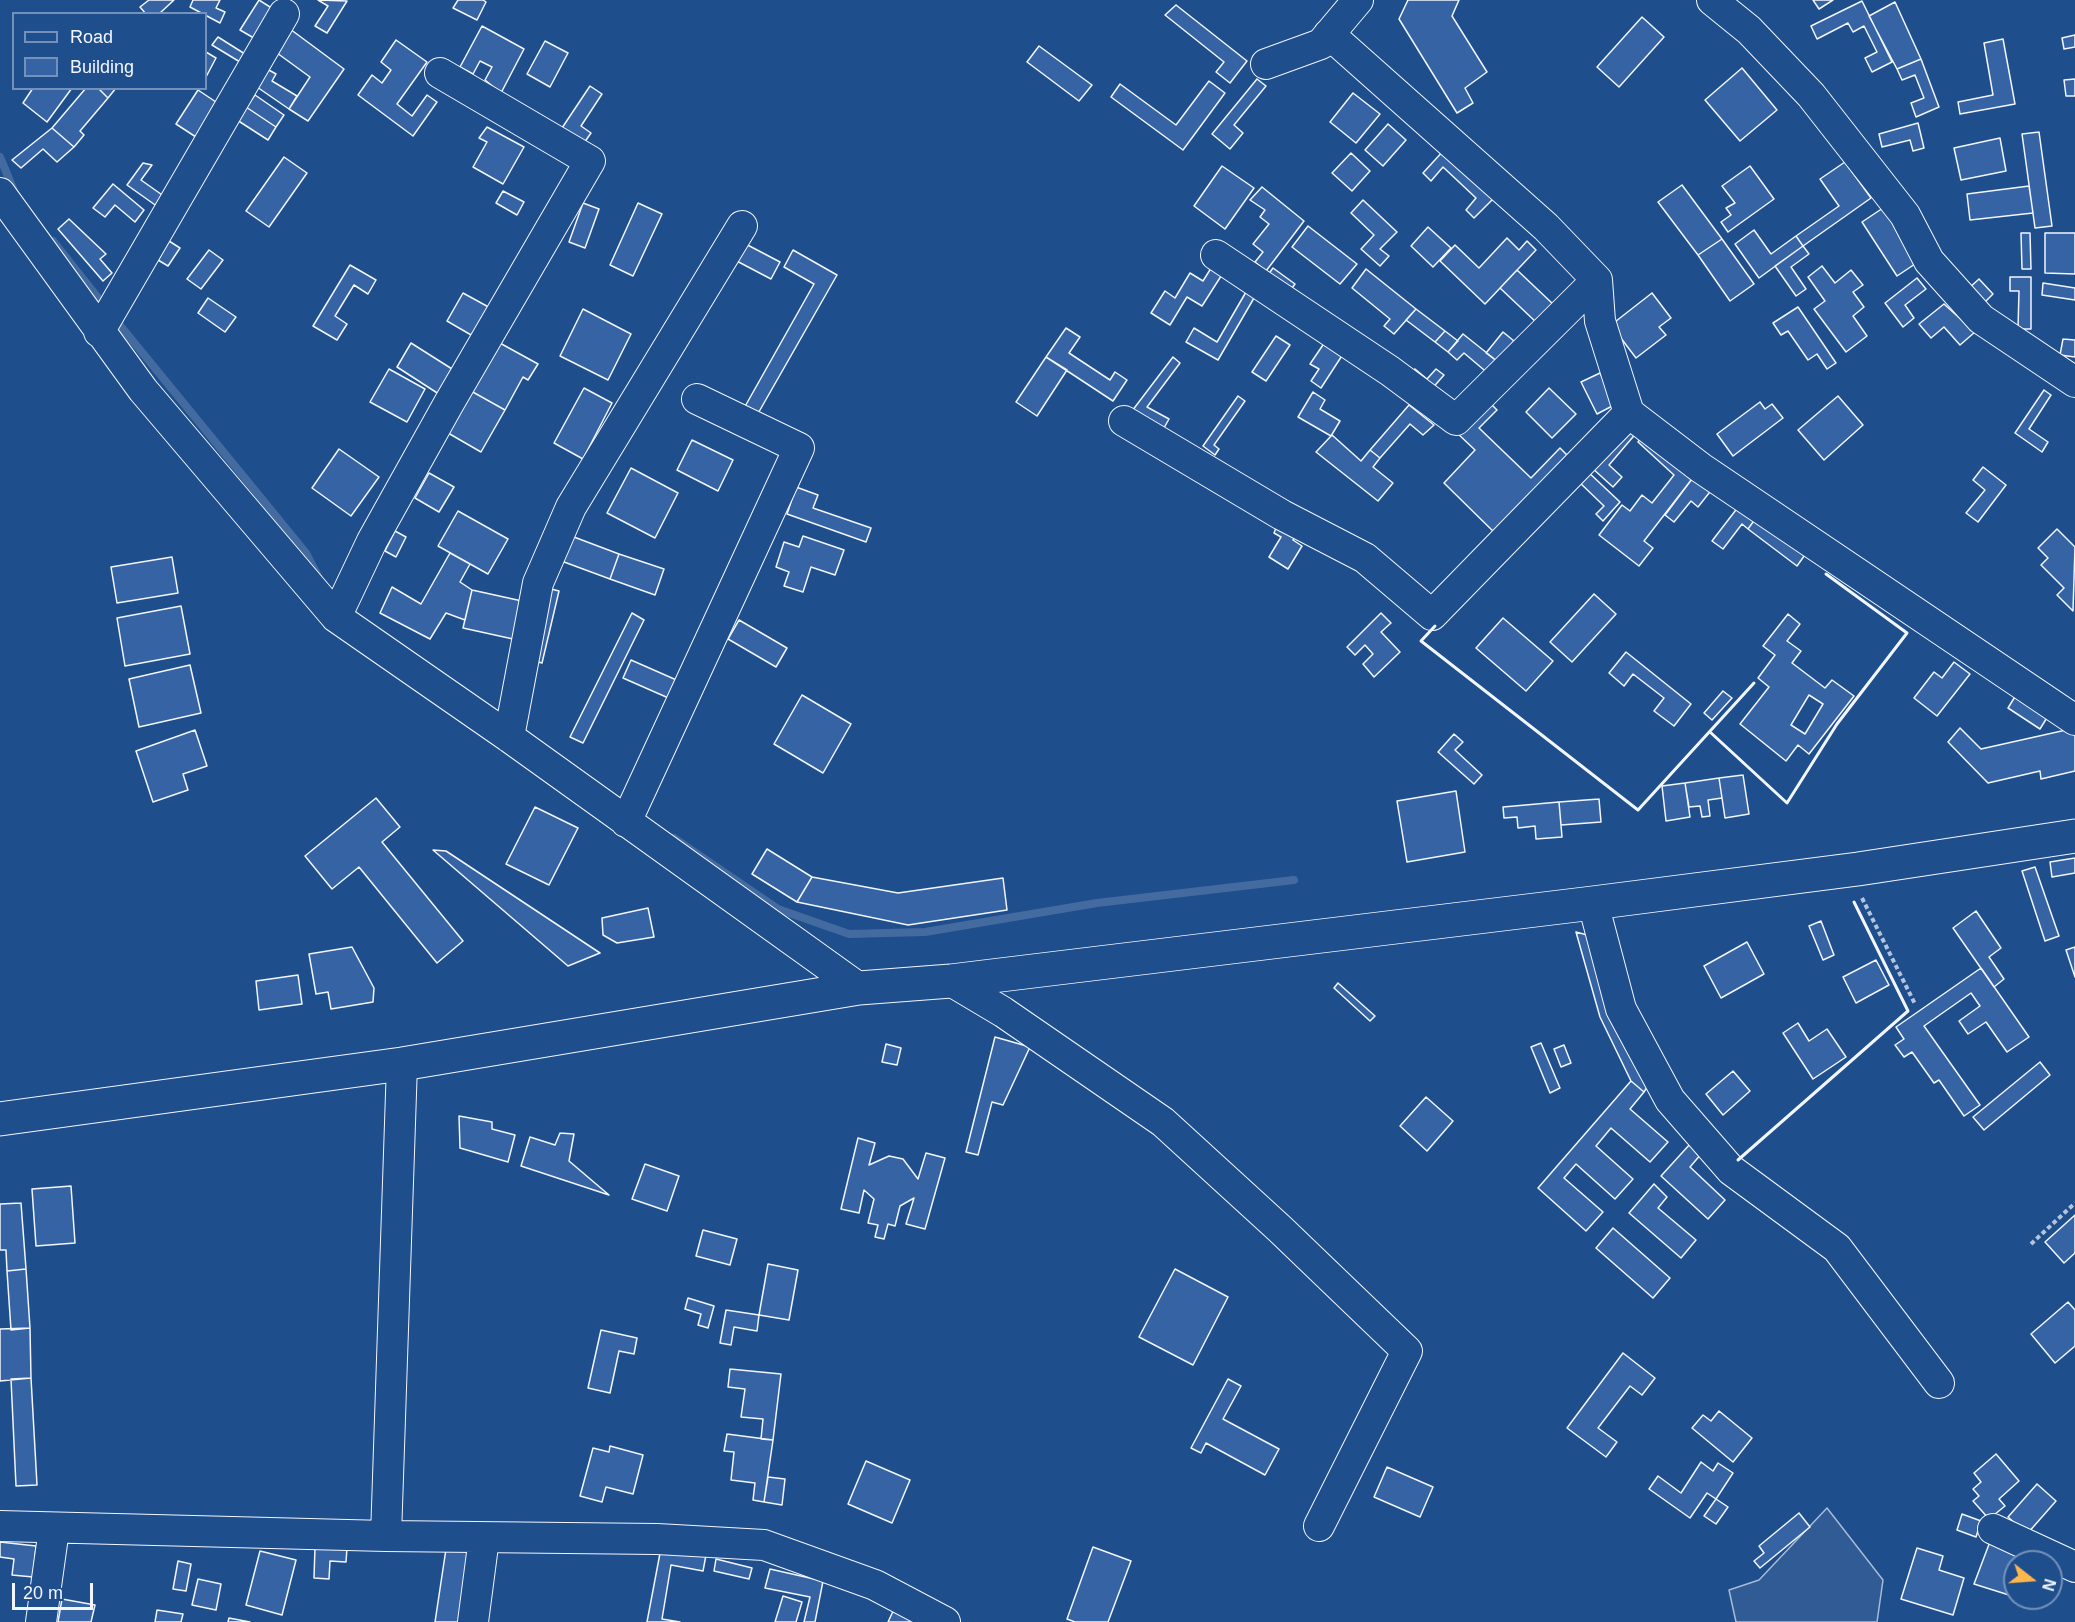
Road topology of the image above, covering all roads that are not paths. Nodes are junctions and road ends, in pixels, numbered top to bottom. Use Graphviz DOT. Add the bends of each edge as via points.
graph roads {
  1 [pos="1358,0"];
  2 [pos="1712,0"];
  3 [pos="284,14"];
  4 [pos="1329,34"];
  5 [pos="1266,64"];
  6 [pos="440,73"];
  7 [pos="0,193"];
  8 [pos="742,226"];
  9 [pos="1216,255"];
  10 [pos="1597,280"];
  11 [pos="99,332"];
  12 [pos="2075,382"];
  13 [pos="697,399"];
  14 [pos="1629,413"];
  15 [pos="1124,421"];
  16 [pos="336,617"];
  17 [pos="2075,720"];
  18 [pos="509,737"];
  19 [pos="626,822"];
  20 [pos="2075,836"];
  21 [pos="1593,903"];
  22 [pos="951,981"];
  23 [pos="859,988"];
  24 [pos="402,1064"];
  25 [pos="0,1119"];
  26 [pos="1939,1383"];
  27 [pos="0,1526"];
  28 [pos="1319,1526"];
  29 [pos="1993,1528"];
  30 [pos="54,1529"];
  31 [pos="386,1536"];
  32 [pos="484,1538"];
  33 [pos="2075,1567"];
  34 [pos="41,1622"];
  35 [pos="472,1622"];
  36 [pos="945,1622"];
  1 -- 4 [label="street"];
  2 -- 12 [label="street" via="1749,30 1811,96 1905,215 1929,261 1981,319"];
  3 -- 11 [label="street"];
  4 -- 5 [label="street" via="1321,44"];
  4 -- 10 [label="street" via="1546,227"];
  6 -- 16 [label="street" via="591,161 372,541"];
  7 -- 11 [label="street"];
  8 -- 18 [label="street" via="571,507 538,583"];
  9 -- 10 [label="street" via="1456,420"];
  10 -- 14 [label="street" via="1600,321"];
  11 -- 16 [label="street" via="143,390"];
  13 -- 19 [label="street" via="799,448"];
  14 -- 15 [label="street" via="1432,615 1365,558 1282,515"];
  14 -- 17 [label="street" via="1701,468"];
  16 -- 18 [label="street"];
  18 -- 19 [label="street"];
  19 -- 23 [label="street"];
  20 -- 21 [label="highway"];
  21 -- 22 [label="highway"];
  21 -- 26 [label="street" via="1622,1009 1670,1100 1731,1170 1837,1248"];
  22 -- 23 [label="highway"];
  22 -- 28 [label="street" via="1163,1122 1407,1351"];
  23 -- 24 [label="highway"];
  24 -- 25 [label="highway"];
  24 -- 31 [label="street"];
  27 -- 30 [label="street"];
  29 -- 33 [label="street"];
  30 -- 31 [label="street"];
  30 -- 34 [label="street"];
  31 -- 32 [label="street"];
  32 -- 35 [label="street"];
  32 -- 36 [label="street" via="657,1539 764,1545 875,1585"];
}
